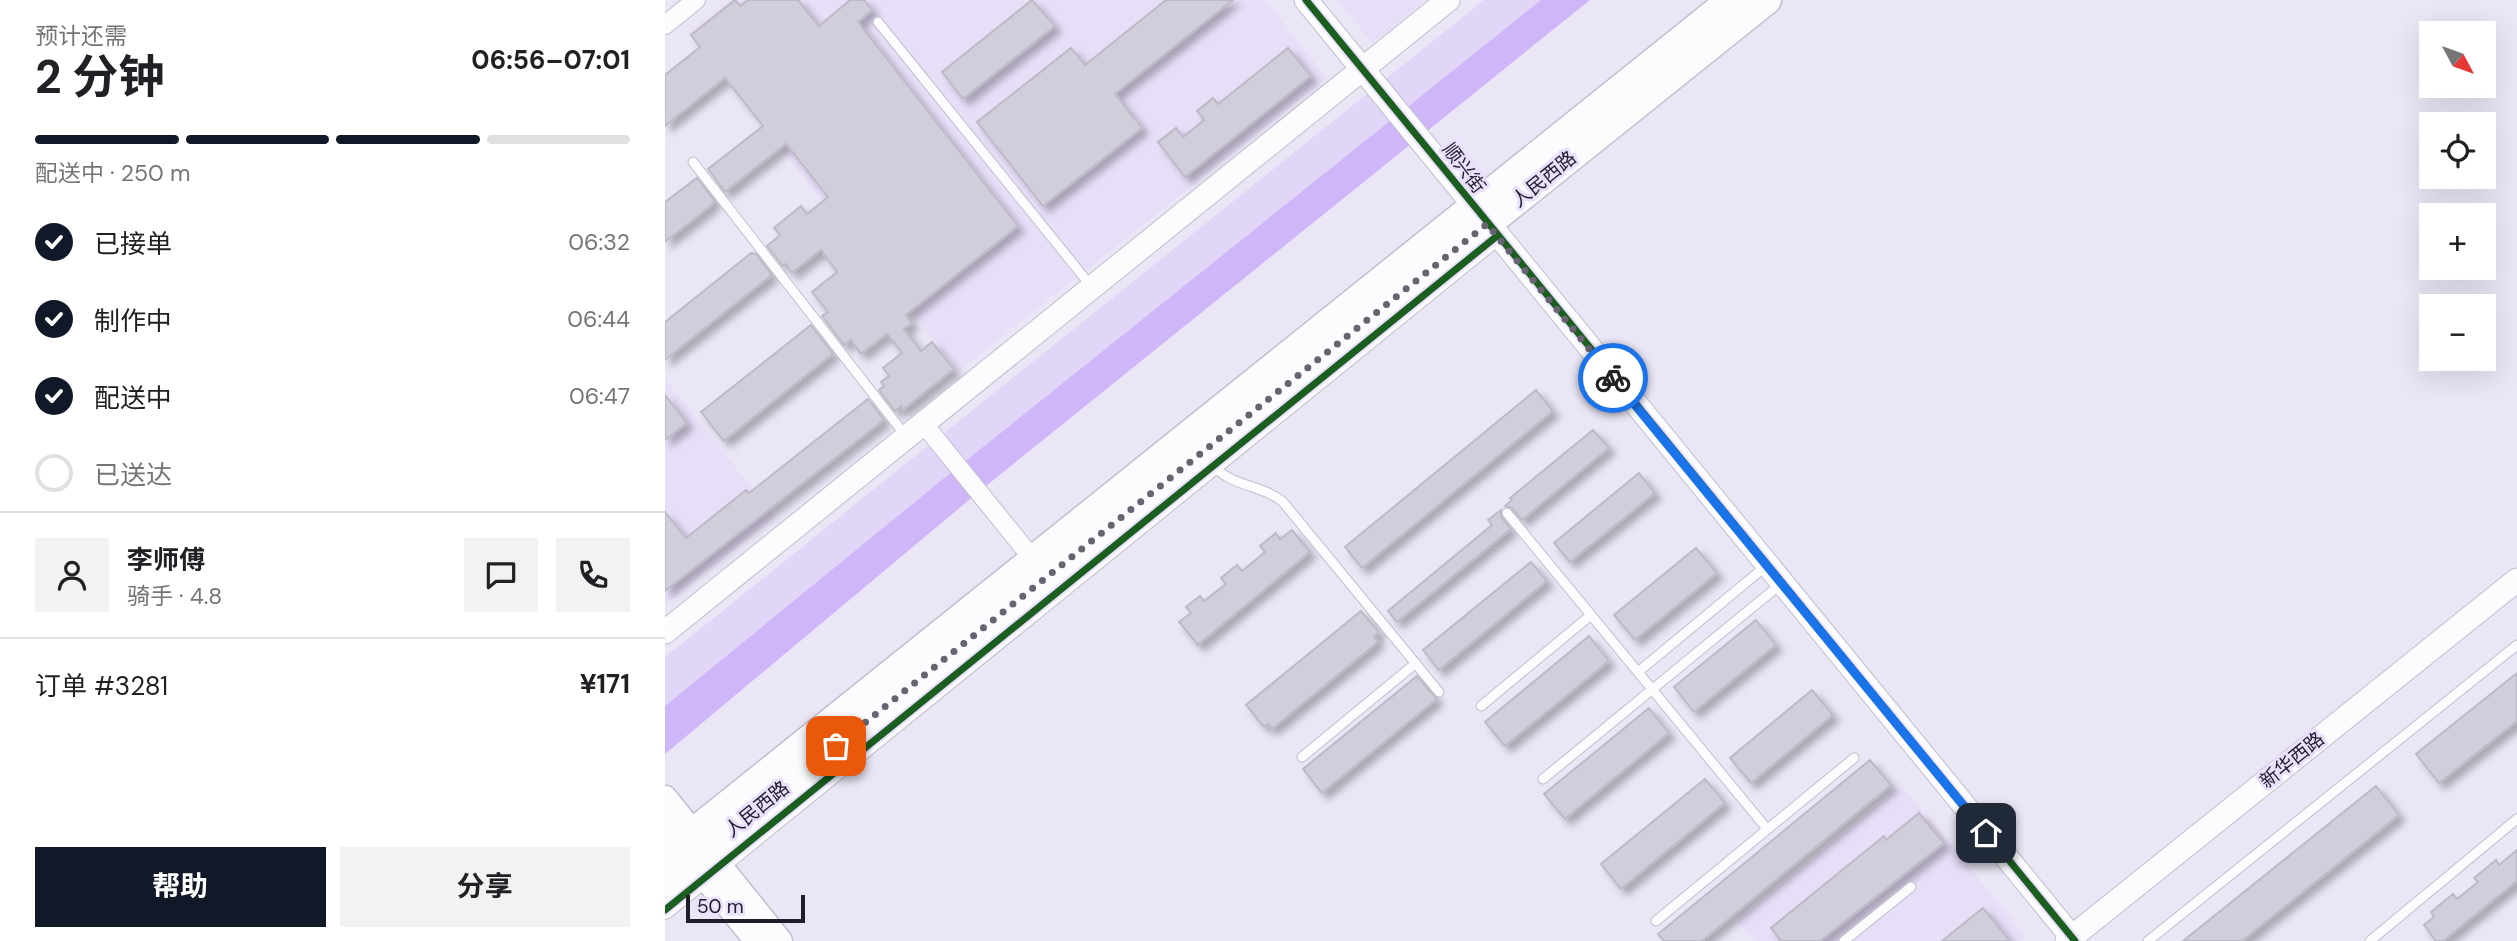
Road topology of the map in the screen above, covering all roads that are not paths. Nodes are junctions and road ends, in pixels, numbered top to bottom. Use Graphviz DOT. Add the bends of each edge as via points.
graph roads {
  1 [pos="696,0"];
  2 [pos="1306,0"];
  3 [pos="1448,0"];
  4 [pos="1731,0"];
  5 [pos="1767,0"];
  6 [pos="878,22"];
  7 [pos="665,25"];
  8 [pos="1363,68"];
  9 [pos="693,162"];
  10 [pos="1486,222"];
  11 [pos="1091,286"];
  12 [pos="915,430"];
  13 [pos="1208,459"];
  14 [pos="1507,513"];
  15 [pos="1032,558"];
  16 [pos="1774,574"];
  17 [pos="2517,580"];
  18 [pos="1591,615"];
  19 [pos="665,632"];
  20 [pos="2517,645"];
  21 [pos="1416,663"];
  22 [pos="1638,672"];
  23 [pos="1652,690"];
  24 [pos="1439,692"];
  25 [pos="1481,706"];
  26 [pos="1302,757"];
  27 [pos="1854,758"];
  28 [pos="1543,779"];
  29 [pos="665,798"];
  30 [pos="2517,819"];
  31 [pos="1767,830"];
  32 [pos="690,852"];
  33 [pos="665,883"];
  34 [pos="1911,887"];
  35 [pos="665,909"];
  36 [pos="1656,921"];
  37 [pos="2071,940"];
  38 [pos="2375,940"];
  39 [pos="757,941"];
  40 [pos="780,941"];
  41 [pos="1844,941"];
  42 [pos="2148,941"];
  1 -- 7 [label="street"];
  2 -- 8 [label="street, 顺兴街"];
  3 -- 8 [label="street"];
  4 -- 10 [label="main road, 人民西路"];
  5 -- 10 [label="main road, 人民西路"];
  6 -- 11 [label="lane"];
  8 -- 10 [label="street, 顺兴街"];
  8 -- 11 [label="street"];
  9 -- 12 [label="lane"];
  10 -- 13 [label="main road, 人民西路"];
  10 -- 15 [label="main road, 人民西路"];
  10 -- 16 [label="street, 顺兴街"];
  11 -- 12 [label="street"];
  12 -- 15 [label="street" via="955,460"];
  12 -- 19 [label="street"];
  13 -- 21 [label="lane" via="1236,483 1258,487 1283,502"];
  13 -- 32 [label="main road, 人民西路"];
  14 -- 18 [label="lane"];
  15 -- 32 [label="main road, 人民西路"];
  16 -- 22 [label="lane"];
  16 -- 23 [label="lane"];
  16 -- 37 [label="street, 顺兴街"];
  17 -- 37 [label="street, 新华西路"];
  18 -- 22 [label="lane"];
  18 -- 25 [label="lane"];
  20 -- 42 [label="lane"];
  21 -- 24 [label="lane"];
  21 -- 26 [label="lane"];
  22 -- 23 [label="lane"];
  23 -- 28 [label="lane"];
  23 -- 31 [label="lane"];
  27 -- 31 [label="lane"];
  29 -- 32 [label="main road"];
  30 -- 38 [label="lane"];
  31 -- 36 [label="lane"];
  32 -- 33 [label="main road, 人民西路"];
  32 -- 35 [label="street"];
  32 -- 39 [label="main road"];
  32 -- 40 [label="main road"];
  34 -- 41 [label="lane"];
}
